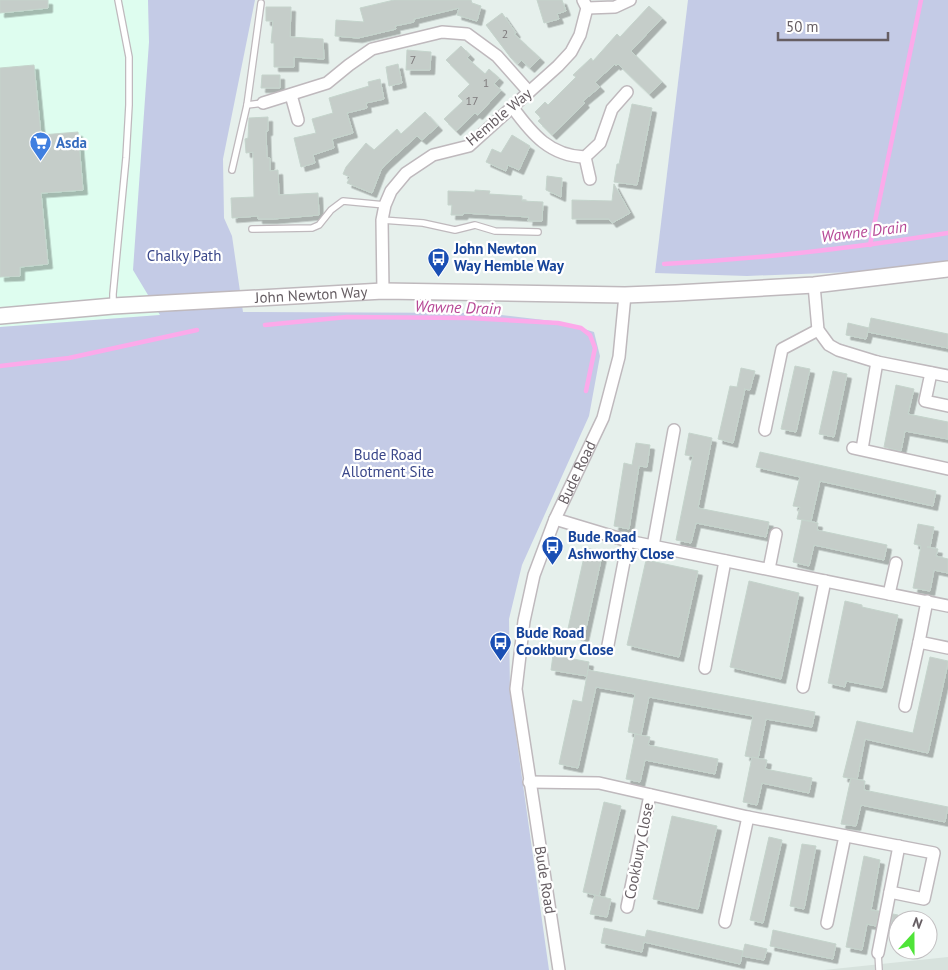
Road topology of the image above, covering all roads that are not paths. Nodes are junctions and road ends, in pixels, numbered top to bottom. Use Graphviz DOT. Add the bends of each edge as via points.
graph roads {
  1 [pos="118,0"];
  2 [pos="630,0"];
  3 [pos="261,3"];
  4 [pos="585,4"];
  5 [pos="529,92"];
  6 [pos="627,92"];
  7 [pos="291,95"];
  8 [pos="264,103"];
  9 [pos="247,104"];
  10 [pos="513,108"];
  11 [pos="298,120"];
  12 [pos="585,157"];
  13 [pos="232,170"];
  14 [pos="590,179"];
  15 [pos="385,204"];
  16 [pos="382,220"];
  17 [pos="252,229"];
  18 [pos="538,232"];
  19 [pos="948,269"];
  20 [pos="814,285"];
  21 [pos="382,291"];
  22 [pos="625,295"];
  23 [pos="113,306"];
  24 [pos="0,316"];
  25 [pos="818,330"];
  26 [pos="877,362"];
  27 [pos="931,373"];
  28 [pos="948,376"];
  29 [pos="948,406"];
  30 [pos="674,430"];
  31 [pos="765,430"];
  32 [pos="948,469"];
  33 [pos="555,520"];
  34 [pos="776,534"];
  35 [pos="628,541"];
  36 [pos="653,546"];
  37 [pos="725,561"];
  38 [pos="896,562"];
  39 [pos="769,569"];
  40 [pos="825,581"];
  41 [pos="889,594"];
  42 [pos="927,601"];
  43 [pos="948,606"];
  44 [pos="919,642"];
  45 [pos="608,645"];
  46 [pos="948,648"];
  47 [pos="705,668"];
  48 [pos="803,687"];
  49 [pos="904,706"];
  50 [pos="529,782"];
  51 [pos="650,795"];
  52 [pos="748,817"];
  53 [pos="844,836"];
  54 [pos="899,846"];
  55 [pos="890,892"];
  56 [pos="628,907"];
  57 [pos="724,922"];
  58 [pos="827,923"];
  59 [pos="878,953"];
  60 [pos="559,970"];
  61 [pos="879,970"];
  1 -- 23 [label="lane" via="129,57 129,105"];
  2 -- 4 [label="street, Hemble Way" via="615,7"];
  3 -- 9 [label="lane"];
  4 -- 5 [label="street, Hemble Way" via="580,35 571,52"];
  5 -- 7 [label="street" via="497,56 467,34 442,32 372,49 327,83"];
  5 -- 10 [label="street, Hemble Way"];
  6 -- 12 [label="street" via="612,109 600,143"];
  7 -- 8 [label="street"];
  7 -- 11 [label="street"];
  8 -- 9 [label="lane"];
  9 -- 13 [label="lane"];
  10 -- 12 [label="street" via="526,126 554,150 572,157"];
  10 -- 15 [label="street, Hemble Way" via="470,146 434,155 406,173"];
  12 -- 14 [label="street"];
  15 -- 16 [label="street, Hemble Way"];
  15 -- 17 [label="lane" via="343,201 312,228"];
  16 -- 18 [label="lane" via="423,223 455,230 474,225 495,230"];
  16 -- 21 [label="street, Hemble Way"];
  19 -- 20 [label="street"];
  20 -- 22 [label="street"];
  20 -- 25 [label="street"];
  21 -- 22 [label="street, John Newton Way"];
  21 -- 23 [label="street, John Newton Way"];
  22 -- 33 [label="street, Bude Road" via="619,356 604,418"];
  23 -- 24 [label="street, John Newton Way"];
  25 -- 26 [label="street" via="838,350"];
  25 -- 31 [label="street" via="782,349"];
  26 -- 27 [label="street"];
  26 -- 32 [label="street" via="857,448"];
  27 -- 28 [label="street"];
  27 -- 29 [label="street" via="925,401"];
  30 -- 36 [label="street"];
  33 -- 35 [label="street"];
  33 -- 50 [label="street, Bude Road" via="534,575 524,621 516,689"];
  34 -- 39 [label="street"];
  35 -- 36 [label="street"];
  35 -- 45 [label="street"];
  36 -- 37 [label="street"];
  37 -- 39 [label="street"];
  37 -- 47 [label="street"];
  38 -- 41 [label="street"];
  39 -- 40 [label="street"];
  40 -- 41 [label="street"];
  40 -- 48 [label="street"];
  41 -- 42 [label="street"];
  42 -- 43 [label="street"];
  42 -- 44 [label="street"];
  44 -- 46 [label="street"];
  44 -- 49 [label="street"];
  50 -- 51 [label="street, Cookbury Close" via="599,783"];
  50 -- 60 [label="street, Bude Road"];
  51 -- 52 [label="street, Cookbury Close"];
  51 -- 56 [label="street, Cookbury Close"];
  52 -- 53 [label="street, Cookbury Close"];
  52 -- 57 [label="street"];
  53 -- 54 [label="street, Cookbury Close"];
  53 -- 58 [label="street"];
  54 -- 55 [label="street"];
  54 -- 55 [label="street, Cookbury Close" via="934,853 924,899"];
  55 -- 59 [label="street"];
  59 -- 61 [label="lane"];
}
